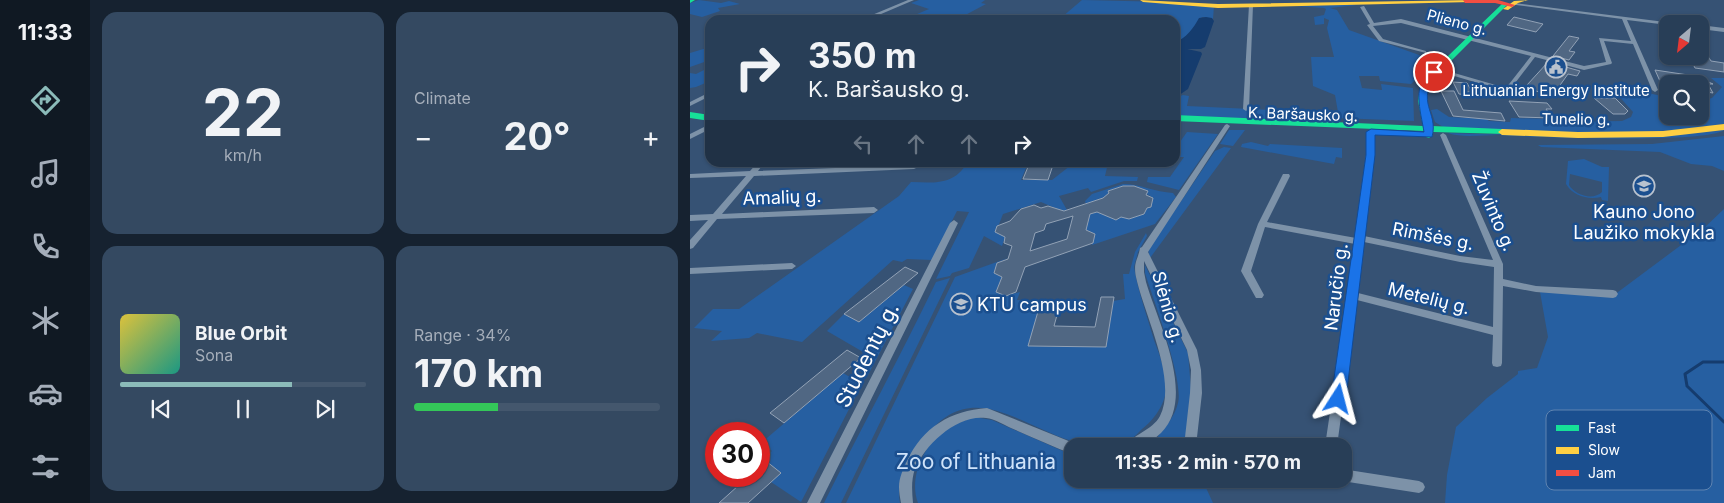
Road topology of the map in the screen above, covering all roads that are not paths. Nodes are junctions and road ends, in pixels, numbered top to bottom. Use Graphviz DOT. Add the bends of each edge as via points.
graph roads {
  1 [pos="912,0"];
  2 [pos="1143,0"];
  3 [pos="1472,0"];
  4 [pos="1487,0"];
  5 [pos="1345,1"];
  6 [pos="1462,1"];
  7 [pos="1511,2"];
  8 [pos="1251,5"];
  9 [pos="1362,7"];
  10 [pos="874,15"];
  11 [pos="1624,18"];
  12 [pos="1659,22"];
  13 [pos="1372,23"];
  14 [pos="1709,28"];
  15 [pos="1724,30"];
  16 [pos="1470,39"];
  17 [pos="1636,43"];
  18 [pos="1424,52"];
  19 [pos="1534,55"];
  20 [pos="1555,61"];
  21 [pos="1437,70"];
  22 [pos="1655,90"];
  23 [pos="705,96"];
  24 [pos="690,104"];
  25 [pos="1246,109"];
  26 [pos="690,115"];
  27 [pos="705,117"];
  28 [pos="1180,118"];
  29 [pos="690,123"];
  30 [pos="705,125"];
  31 [pos="1180,126"];
  32 [pos="1227,126"];
  33 [pos="1724,127"];
  34 [pos="705,129"];
  35 [pos="1371,132"];
  36 [pos="1428,132"];
  37 [pos="1724,133"];
  38 [pos="1443,136"];
  39 [pos="690,137"];
  40 [pos="758,167"];
  41 [pos="914,167"];
  42 [pos="752,174"];
  43 [pos="690,176"];
  44 [pos="1286,176"];
  45 [pos="874,210"];
  46 [pos="715,216"];
  47 [pos="690,218"];
  48 [pos="954,223"];
  49 [pos="1262,224"];
  50 [pos="1360,240"];
  51 [pos="690,246"];
  52 [pos="1143,250"];
  53 [pos="1499,264"];
  54 [pos="792,266"];
  55 [pos="690,271"];
  56 [pos="1498,282"];
  57 [pos="1613,294"];
  58 [pos="1259,295"];
  59 [pos="1353,295"];
  60 [pos="1497,332"];
  61 [pos="1497,363"];
  62 [pos="1146,438"];
  63 [pos="1191,438"];
  64 [pos="1332,438"];
  65 [pos="1064,445"];
  66 [pos="1352,477"];
  67 [pos="1419,487"];
  68 [pos="813,503"];
  69 [pos="907,503"];
  1 -- 10 [label="street"];
  2 -- 8 [label="main road" via="1218,6"];
  3 -- 6 [label="main road"];
  4 -- 6 [label="main road"];
  4 -- 7 [label="main road"];
  5 -- 6 [label="main road"];
  5 -- 8 [label="main road"];
  7 -- 11 [label="street"];
  7 -- 16 [label="main road"];
  8 -- 25 [label="street"];
  9 -- 13 [label="street"];
  11 -- 12 [label="street"];
  11 -- 17 [label="street"];
  13 -- 16 [label="street, Plieno g." via="1401,21"];
  13 -- 18 [label="street" via="1370,27 1381,40"];
  14 -- 15 [label="street"];
  16 -- 19 [label="street, Plieno g."];
  16 -- 21 [label="main road"];
  17 -- 20 [label="street" via="1601,39 1609,63 1584,68"];
  17 -- 22 [label="street"];
  19 -- 20 [label="street"];
  19 -- 21 [label="street" via="1507,90"];
  21 -- 36 [label="main road" via="1423,86 1422,101"];
  23 -- 24 [label="street"];
  26 -- 27 [label="main road"];
  28 -- 36 [label="main road, K. Baršausko g."];
  29 -- 30 [label="main road"];
  31 -- 32 [label="main road, K. Baršausko g."];
  32 -- 35 [label="main road, K. Baršausko g."];
  32 -- 52 [label="street, Slėnio g."];
  33 -- 36 [label="main road, Tunelio g." via="1611,135"];
  34 -- 39 [label="street"];
  35 -- 36 [label="main road, K. Baršausko g."];
  35 -- 50 [label="street, Naručio g."];
  36 -- 38 [label="main road, Tunelio g."];
  37 -- 38 [label="main road, Tunelio g." via="1671,139 1592,140"];
  38 -- 53 [label="street, Žuvinto g."];
  40 -- 42 [label="street"];
  41 -- 42 [label="street"];
  42 -- 43 [label="street"];
  42 -- 46 [label="street"];
  44 -- 49 [label="street"];
  45 -- 46 [label="street, Amalių g."];
  46 -- 47 [label="street, Amalių g."];
  46 -- 51 [label="street"];
  48 -- 68 [label="street, Studentų g."];
  49 -- 50 [label="street, Rimšės g."];
  49 -- 58 [label="street" via="1246,271"];
  50 -- 53 [label="street, Rimšės g."];
  50 -- 59 [label="street, Naručio g."];
  52 -- 62 [label="street, Slėnio g." via="1139,273 1167,367 1171,399 1164,419"];
  52 -- 63 [label="street" via="1192,350 1196,394"];
  53 -- 56 [label="street, Žuvinto g."];
  54 -- 55 [label="street"];
  56 -- 57 [label="street" via="1536,289"];
  56 -- 60 [label="street, Žuvinto g."];
  59 -- 60 [label="street, Metelių g."];
  59 -- 64 [label="street, Naručio g."];
  60 -- 61 [label="street, Žuvinto g."];
  65 -- 69 [label="street" via="986,413 958,416 936,431 920,450 907,478"];
  66 -- 67 [label="street"];
}
